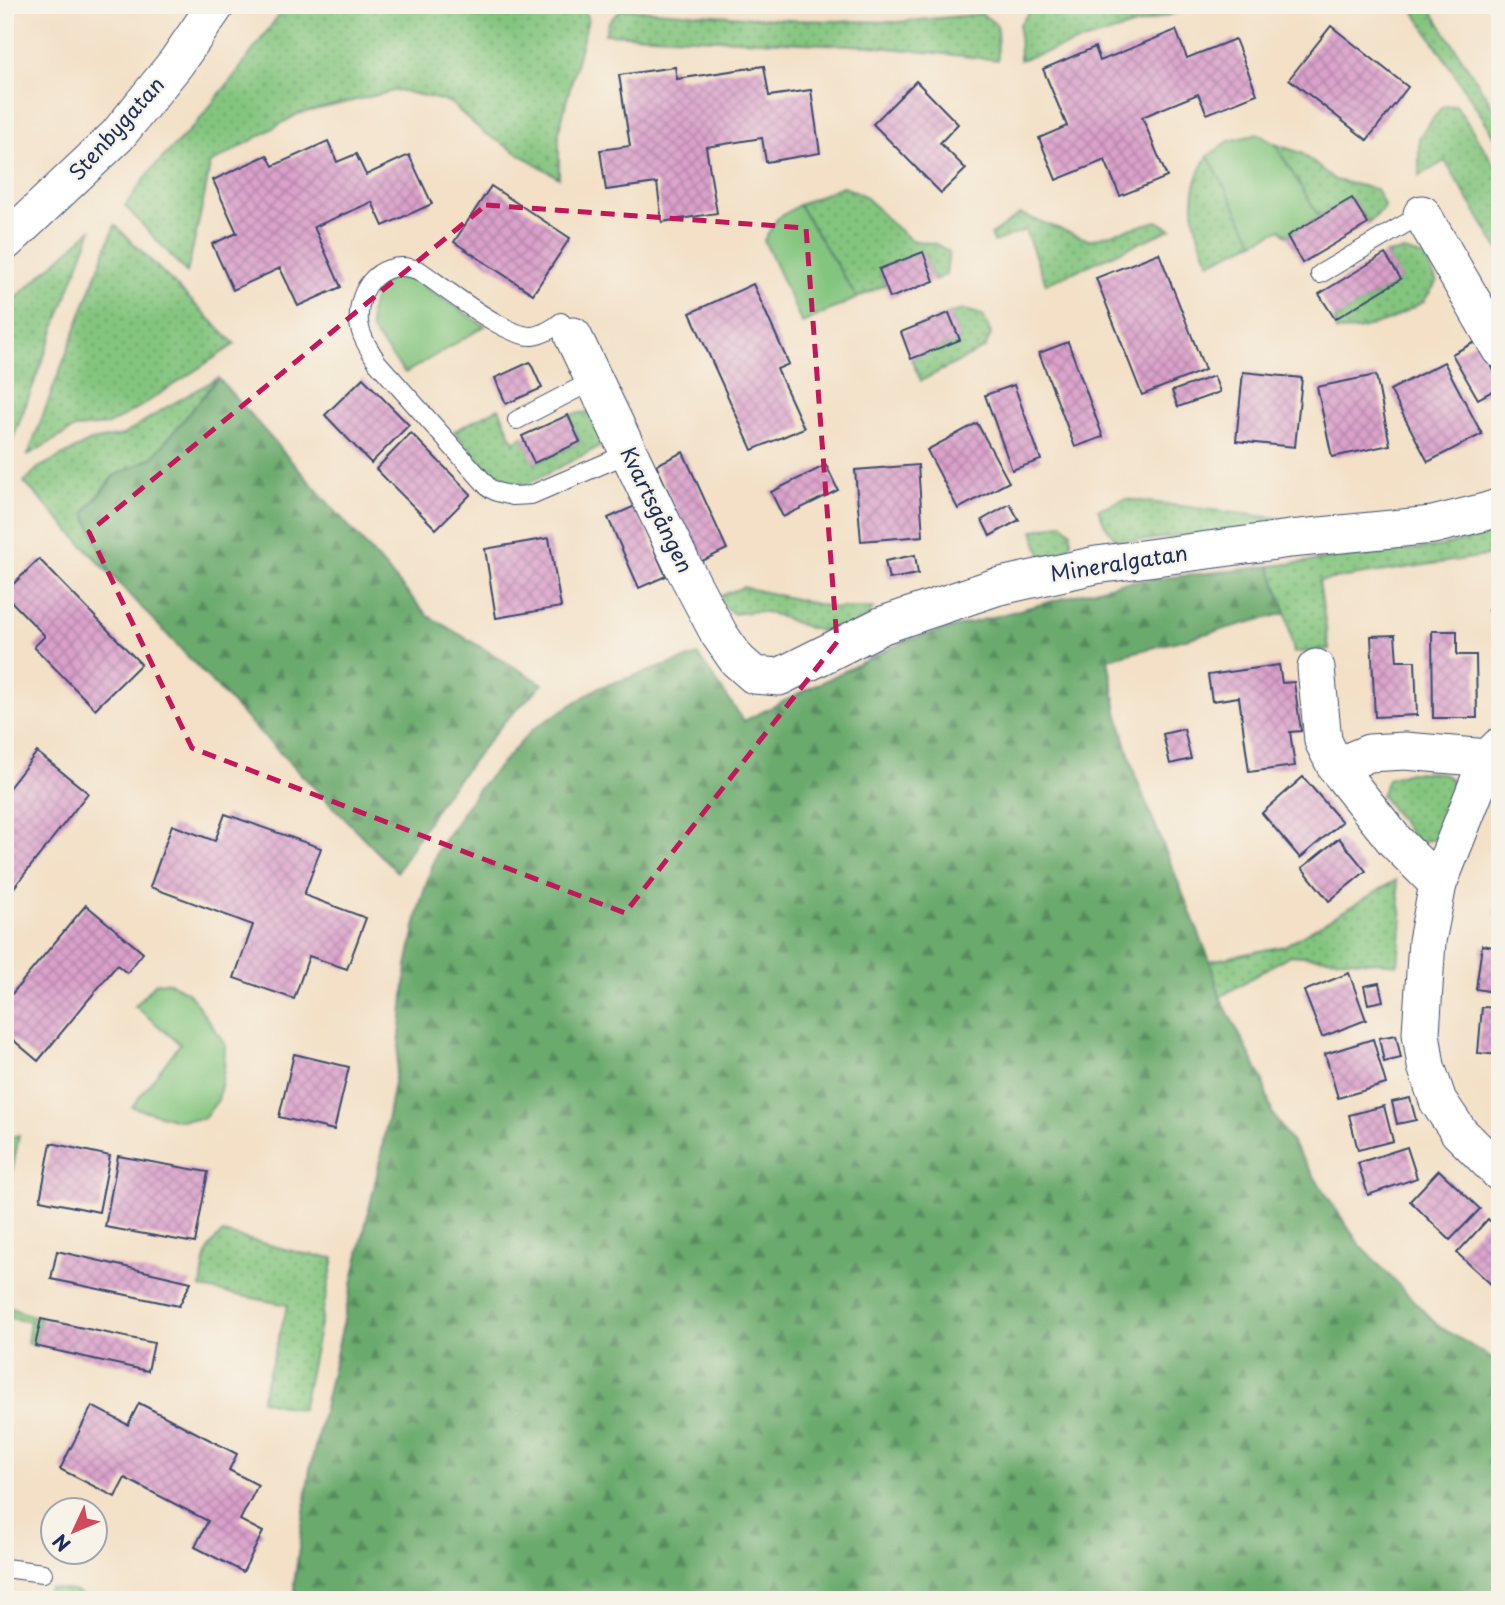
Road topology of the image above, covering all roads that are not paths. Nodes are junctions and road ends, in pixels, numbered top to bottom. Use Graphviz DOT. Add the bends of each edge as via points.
graph roads {
  1 [pos="216,5"];
  2 [pos="1422,214"];
  3 [pos="5,242"];
  4 [pos="1320,274"];
  5 [pos="573,336"];
  6 [pos="1500,349"];
  7 [pos="594,380"];
  8 [pos="517,420"];
  9 [pos="629,453"];
  10 [pos="1500,507"];
  11 [pos="1316,668"];
  12 [pos="754,675"];
  13 [pos="1494,752"];
  14 [pos="1336,768"];
  15 [pos="1438,884"];
  16 [pos="1500,1173"];
  17 [pos="5,1568"];
  18 [pos="43,1573"];
  1 -- 3 [label="street, Stenbygatan" via="176,64 117,136"];
  2 -- 4 [label="lane"];
  2 -- 6 [label="street"];
  5 -- 7 [label="street, Kvartsgången"];
  5 -- 9 [label="lane" via="561,322 539,334 515,333 409,266 380,272 361,299 363,340 377,362 489,488 513,496 531,495"];
  7 -- 8 [label="lane"];
  7 -- 9 [label="street, Kvartsgången"];
  9 -- 12 [label="street, Kvartsgången" via="719,634"];
  10 -- 12 [label="street, Mineralgatan" via="1433,525 1096,565 996,587 883,625 779,677"];
  11 -- 14 [label="street" via="1323,741"];
  13 -- 14 [label="street" via="1368,753"];
  13 -- 15 [label="street"];
  14 -- 15 [label="street" via="1395,841"];
  15 -- 16 [label="street" via="1427,941 1421,1033 1426,1066 1437,1101 1459,1132"];
  17 -- 18 [label="lane"];
}
